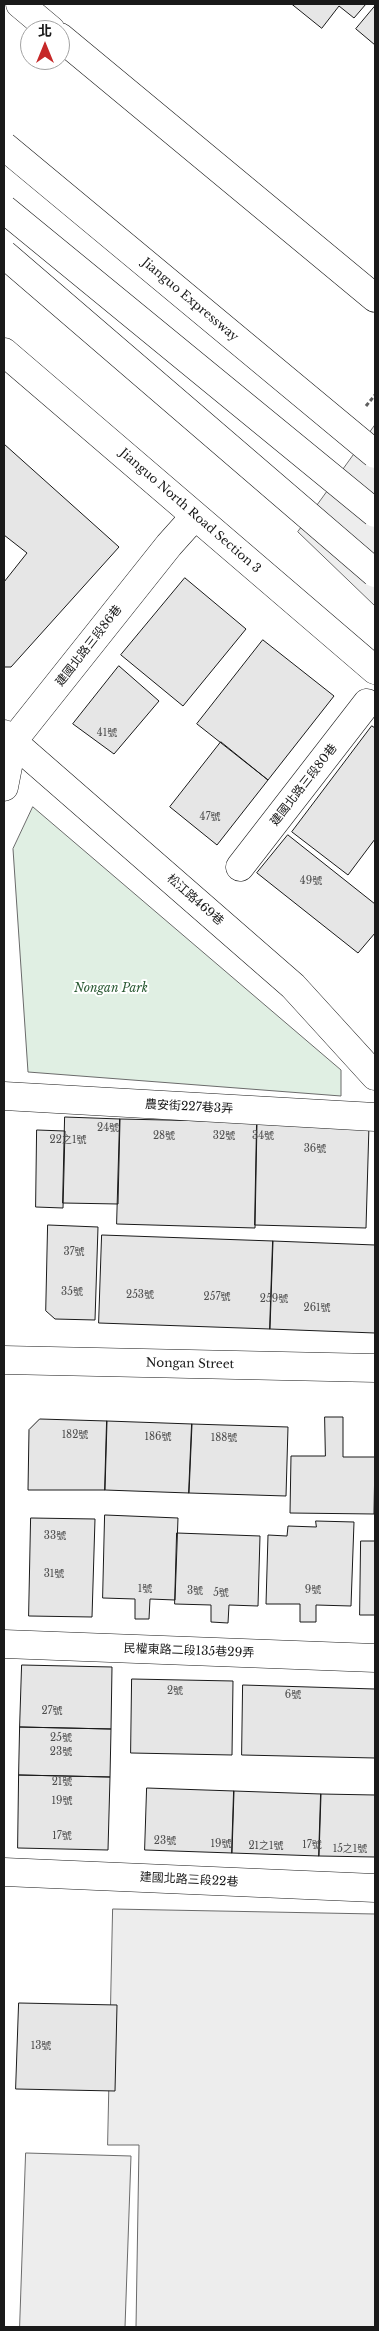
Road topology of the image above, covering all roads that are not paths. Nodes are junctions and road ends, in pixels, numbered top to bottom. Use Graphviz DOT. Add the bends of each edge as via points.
graph roads {
  1 [pos="20,4"];
  2 [pos="39,20"];
  3 [pos="70,45"];
  4 [pos="4,146"];
  5 [pos="4,209"];
  6 [pos="4,254"];
  7 [pos="375,298"];
  8 [pos="4,352"];
  9 [pos="375,454"];
  10 [pos="375,513"];
  11 [pos="195,516"];
  12 [pos="375,573"];
  13 [pos="375,670"];
  14 [pos="367,704"];
  15 [pos="9,738"];
  16 [pos="4,787"];
  17 [pos="240,866"];
  18 [pos="375,1076"];
  19 [pos="4,1096"];
  20 [pos="375,1117"];
  21 [pos="4,1360"];
  22 [pos="375,1368"];
  23 [pos="4,1644"];
  24 [pos="375,1658"];
  25 [pos="4,1872"];
  26 [pos="375,1888"];
  1 -- 2 [label="main road"];
  3 -- 7 [label="main road"];
  4 -- 9 [label="main road, Jianguo Expressway, bridge"];
  5 -- 10 [label="main road, bridge"];
  6 -- 12 [label="main road, bridge"];
  8 -- 11 [label="main road, Jianguo North Road Section 3"];
  11 -- 13 [label="main road, Jianguo North Road Section 3"];
  11 -- 15 [label="main road, 建國北路三段86巷"];
  14 -- 17 [label="main road, 建國北路三段80巷"];
  15 -- 16 [label="main road, 建國北路三段86巷"];
  15 -- 18 [label="main road, 松江路469巷" via="293,986"];
  19 -- 20 [label="main road, 農安街227巷3弄"];
  21 -- 22 [label="main road, Nongan Street"];
  23 -- 24 [label="main road, 民權東路二段135巷29弄"];
  25 -- 26 [label="main road, 建國北路三段22巷"];
}
